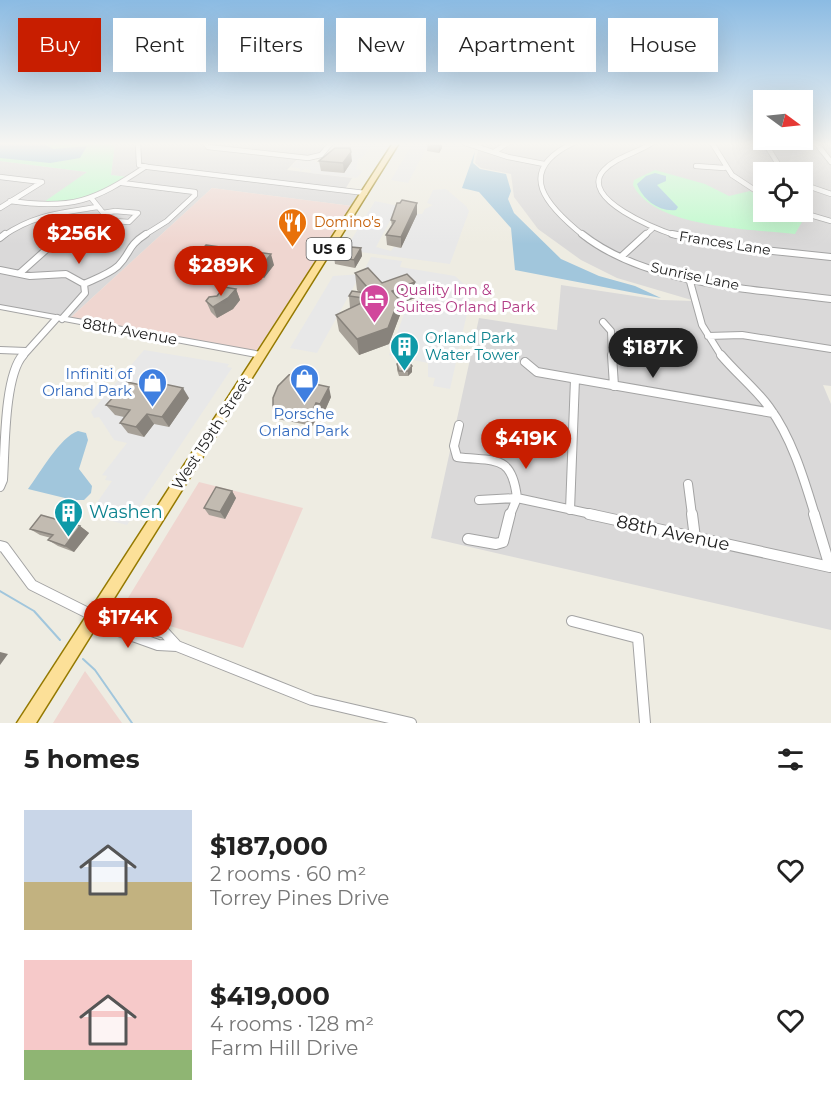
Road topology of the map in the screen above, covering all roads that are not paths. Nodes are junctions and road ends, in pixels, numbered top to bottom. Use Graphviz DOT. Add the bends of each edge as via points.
graph roads {
  1 [pos="0,177"];
  2 [pos="131,177"];
  3 [pos="227,177"];
  4 [pos="375,177"];
  5 [pos="541,177"];
  6 [pos="601,177"];
  7 [pos="733,177"];
  8 [pos="122,183"];
  9 [pos="813,188"];
  10 [pos="753,189"];
  11 [pos="365,193"];
  12 [pos="831,194"];
  13 [pos="92,200"];
  14 [pos="10,201"];
  15 [pos="97,207"];
  16 [pos="0,208"];
  17 [pos="104,213"];
  18 [pos="813,216"];
  19 [pos="99,220"];
  20 [pos="831,221"];
  21 [pos="652,229"];
  22 [pos="0,238"];
  23 [pos="622,256"];
  24 [pos="831,257"];
  25 [pos="0,270"];
  26 [pos="20,273"];
  27 [pos="689,278"];
  28 [pos="84,284"];
  29 [pos="831,299"];
  30 [pos="0,307"];
  31 [pos="60,318"];
  32 [pos="603,322"];
  33 [pos="708,336"];
  34 [pos="831,349"];
  35 [pos="0,350"];
  36 [pos="26,351"];
  37 [pos="261,355"];
  38 [pos="525,362"];
  39 [pos="574,379"];
  40 [pos="614,386"];
  41 [pos="773,413"];
  42 [pos="459,425"];
  43 [pos="688,484"];
  44 [pos="0,487"];
  45 [pos="517,498"];
  46 [pos="479,500"];
  47 [pos="570,510"];
  48 [pos="695,538"];
  49 [pos="468,539"];
  50 [pos="0,546"];
  51 [pos="830,567"];
  52 [pos="94,616"];
  53 [pos="572,621"];
  54 [pos="26,723"];
  55 [pos="411,723"];
  56 [pos="645,723"];
  1 -- 14 [label="street" via="42,182"];
  2 -- 8 [label="street"];
  3 -- 11 [label="street"];
  4 -- 11 [label="main road, West 159th Street / US 6"];
  5 -- 23 [label="street, Sunrise Lane" via="547,203 573,229"];
  6 -- 21 [label="street, Frances Lane" via="604,195 612,204"];
  7 -- 10 [label="street"];
  8 -- 13 [label="street"];
  8 -- 28 [label="street" via="195,195 167,221 132,243 113,270"];
  9 -- 12 [label="street"];
  11 -- 37 [label="main road, West 159th Street / US 6"];
  13 -- 14 [label="street" via="54,207"];
  13 -- 15 [label="street"];
  14 -- 16 [label="street"];
  15 -- 17 [label="street"];
  15 -- 22 [label="street" via="35,218"];
  17 -- 19 [label="street"];
  17 -- 19 [label="street" via="138,213 129,222"];
  18 -- 20 [label="street"];
  19 -- 26 [label="street" via="49,246"];
  21 -- 23 [label="street"];
  21 -- 24 [label="street, Frances Lane" via="700,241"];
  23 -- 27 [label="street, Sunrise Lane" via="655,270"];
  25 -- 26 [label="street"];
  26 -- 28 [label="street" via="69,274"];
  27 -- 29 [label="street, Sunrise Lane"];
  27 -- 33 [label="street" via="699,319"];
  28 -- 31 [label="street" via="85,293"];
  30 -- 31 [label="street, 88th Avenue"];
  31 -- 36 [label="street"];
  31 -- 37 [label="street, 88th Avenue"];
  32 -- 40 [label="street" via="611,332"];
  33 -- 34 [label="street" via="742,335"];
  33 -- 41 [label="street"];
  35 -- 36 [label="street"];
  36 -- 44 [label="street" via="17,362 10,388"];
  37 -- 52 [label="main road, West 159th Street / US 6"];
  38 -- 39 [label="street" via="537,372"];
  39 -- 40 [label="street"];
  39 -- 47 [label="street"];
  40 -- 41 [label="street"];
  41 -- 51 [label="street" via="791,446"];
  42 -- 45 [label="street" via="454,453 457,457 507,464 513,473"];
  43 -- 48 [label="street"];
  45 -- 46 [label="street, 88th Avenue"];
  45 -- 47 [label="street, 88th Avenue"];
  45 -- 49 [label="street" via="511,505 503,542"];
  47 -- 48 [label="street, 88th Avenue"];
  48 -- 51 [label="street, 88th Avenue"];
  50 -- 52 [label="street" via="32,585"];
  52 -- 54 [label="main road, West 159th Street / US 6"];
  52 -- 55 [label="street" via="105,627 158,645 177,646 312,700"];
  53 -- 56 [label="street" via="638,638"];
}
